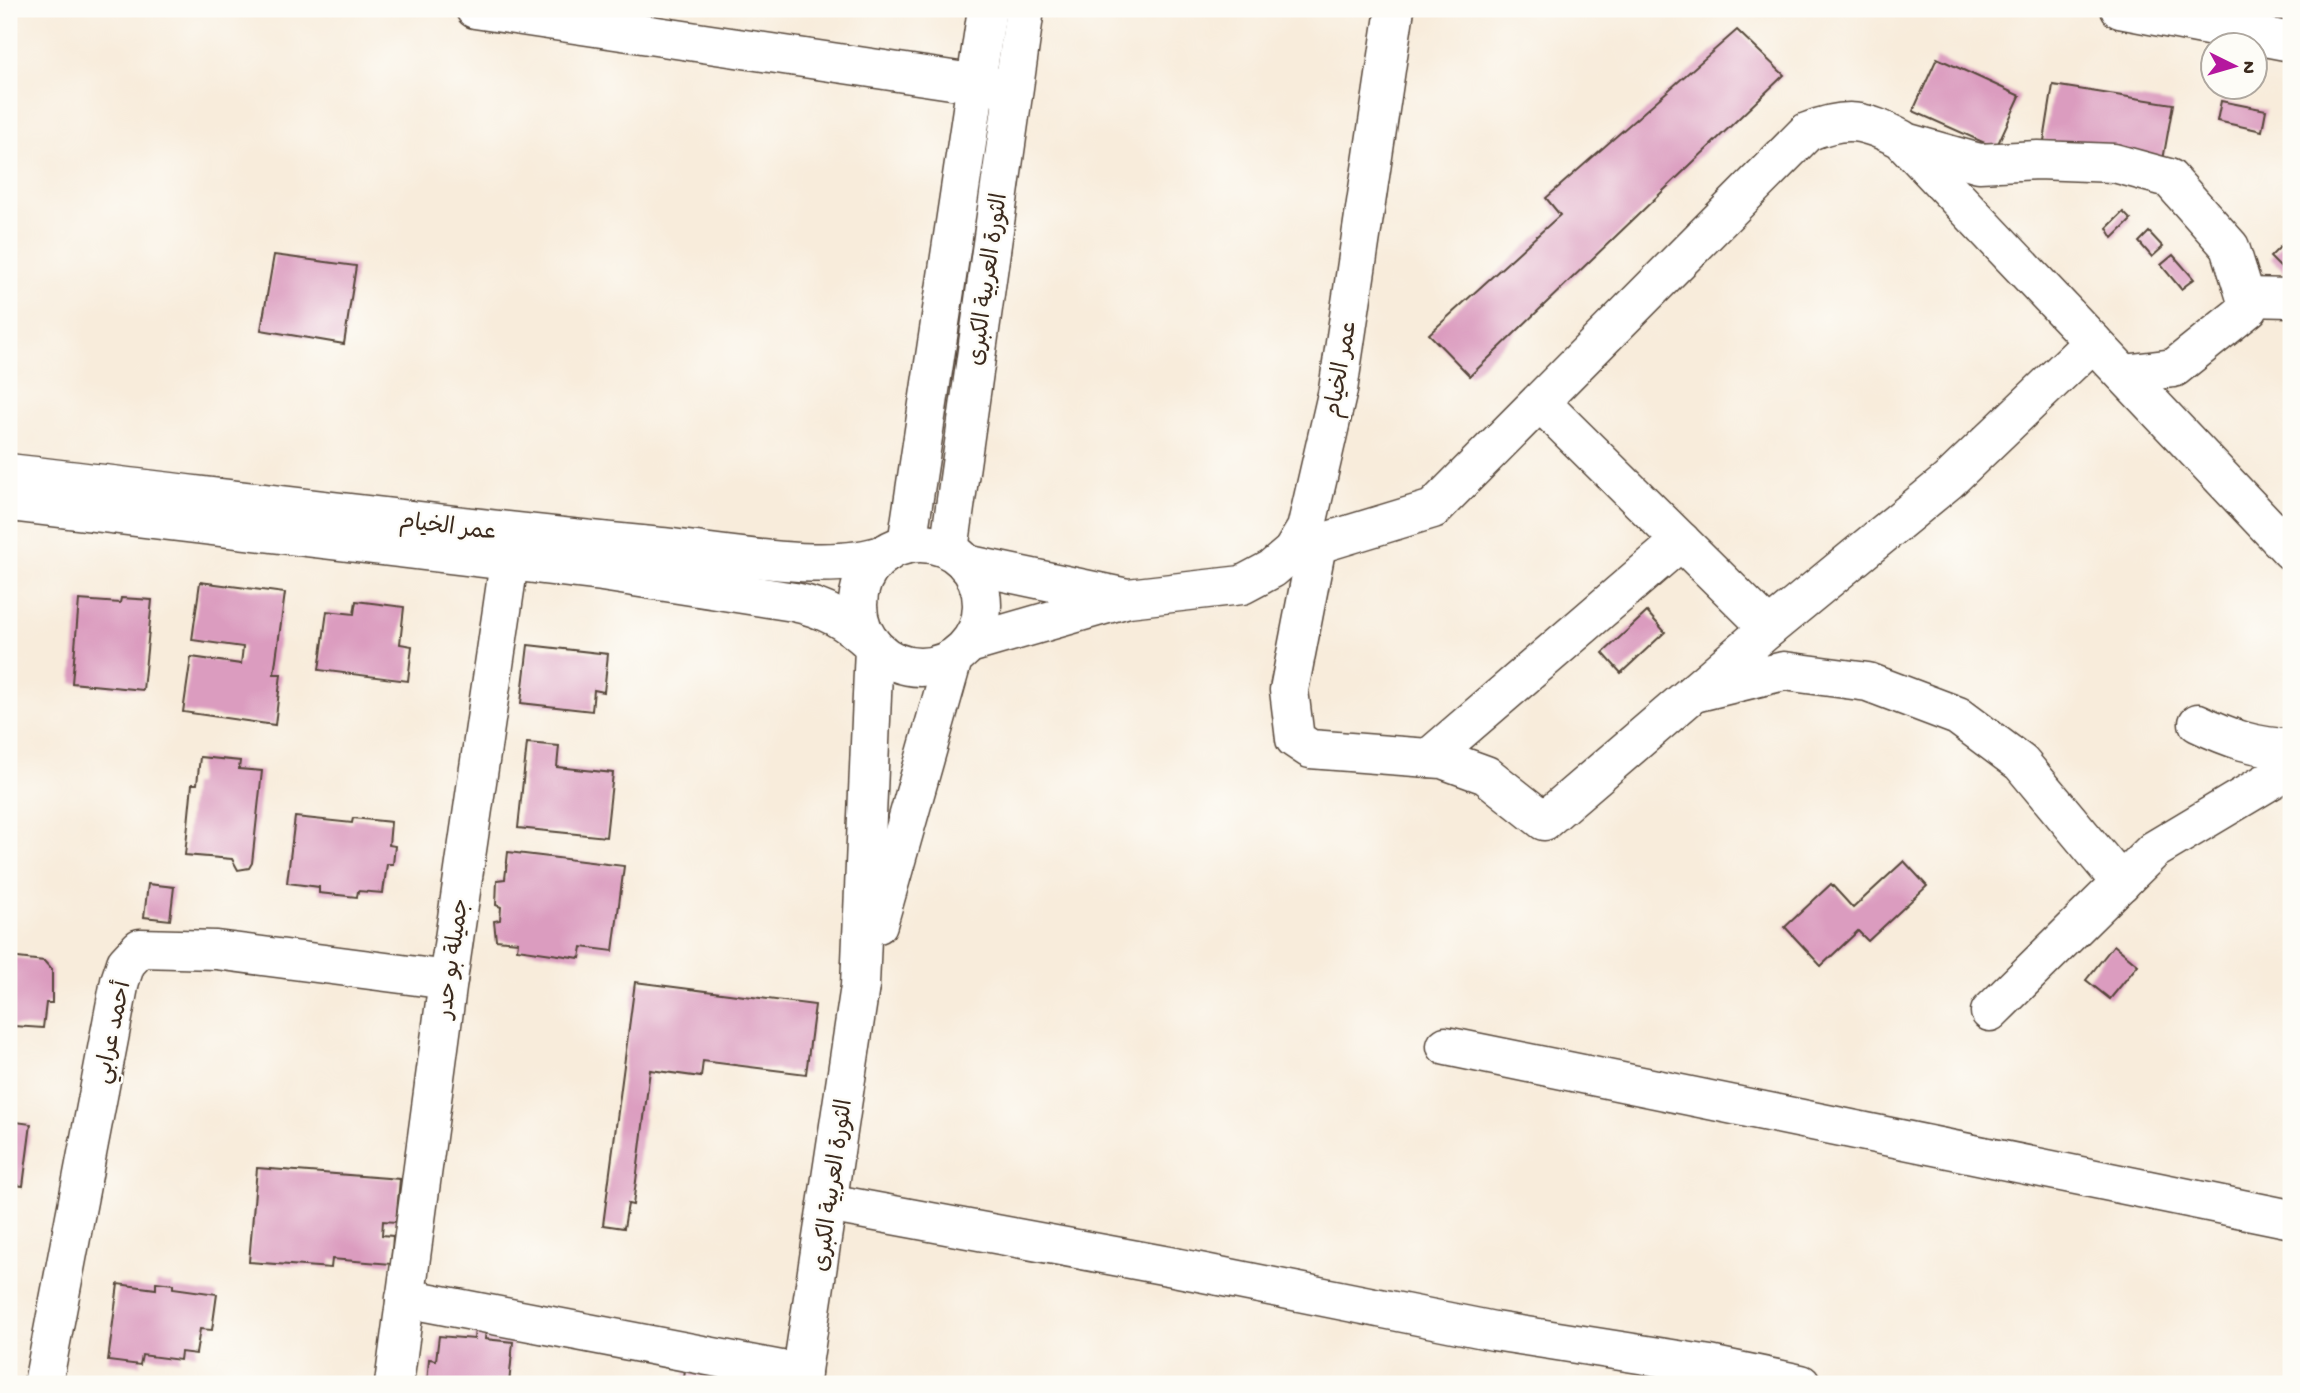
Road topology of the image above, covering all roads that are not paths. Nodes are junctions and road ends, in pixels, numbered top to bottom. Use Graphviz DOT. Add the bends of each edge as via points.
graph roads {
  1 [pos="475,9"];
  2 [pos="987,9"];
  3 [pos="1025,9"];
  4 [pos="1395,9"];
  5 [pos="2120,9"];
  6 [pos="2291,42"];
  7 [pos="994,85"];
  8 [pos="1904,142"];
  9 [pos="2246,298"];
  10 [pos="2291,298"];
  11 [pos="2093,342"];
  12 [pos="2124,374"];
  13 [pos="1540,402"];
  14 [pos="9,473"];
  15 [pos="9,502"];
  16 [pos="1681,541"];
  17 [pos="512,547"];
  18 [pos="897,548"];
  19 [pos="1304,548"];
  20 [pos="2291,551"];
  21 [pos="958,557"];
  22 [pos="1128,598"];
  23 [pos="1769,628"];
  24 [pos="872,645"];
  25 [pos="961,651"];
  26 [pos="1692,693"];
  27 [pos="2199,723"];
  28 [pos="2291,748"];
  29 [pos="1429,758"];
  30 [pos="2291,768"];
  31 [pos="2121,883"];
  32 [pos="448,980"];
  33 [pos="860,986"];
  34 [pos="1990,1012"];
  35 [pos="1446,1046"];
  36 [pos="828,1203"];
  37 [pos="2291,1219"];
  38 [pos="405,1298"];
  39 [pos="801,1379"];
  40 [pos="43,1384"];
  41 [pos="394,1384"];
  42 [pos="1801,1384"];
  1 -- 7 [label="street"];
  2 -- 7 [label="street, الثورة العربية الكبرى"];
  3 -- 7 [label="street, الثورة العربية الكبرى"];
  4 -- 19 [label="street, عمر الخيام" via="1338,390"];
  5 -- 6 [label="street"];
  7 -- 18 [label="street, الثورة العربية الكبرى"];
  7 -- 21 [label="street, الثورة العربية الكبرى"];
  8 -- 9 [label="street" via="1979,163 2114,163 2169,178 2230,247"];
  8 -- 11 [label="street"];
  8 -- 13 [label="street" via="1870,123 1836,120 1807,132"];
  9 -- 10 [label="street"];
  9 -- 12 [label="street" via="2249,308 2174,368"];
  11 -- 12 [label="street"];
  11 -- 23 [label="street" via="1948,481"];
  12 -- 20 [label="street"];
  13 -- 16 [label="street"];
  13 -- 19 [label="street" via="1433,509"];
  14 -- 17 [label="street, عمر الخيام"];
  15 -- 17 [label="street, عمر الخيام"];
  16 -- 23 [label="street"];
  16 -- 29 [label="street"];
  17 -- 18 [label="street, عمر الخيام" via="811,561 873,559"];
  17 -- 24 [label="street, عمر الخيام" via="602,572 807,605 850,624"];
  17 -- 32 [label="street, جميلة بو حدر"];
  18 -- 21 [label="street" via="929,543"];
  18 -- 24 [label="street" via="871,567 861,586 862,629"];
  19 -- 22 [label="street, عمر الخيام" via="1242,585"];
  19 -- 29 [label="street" via="1289,690 1295,739 1310,749"];
  21 -- 22 [label="street, عمر الخيام"];
  21 -- 25 [label="street" via="978,582 982,603 979,625"];
  22 -- 25 [label="street, عمر الخيام"];
  23 -- 26 [label="street"];
  24 -- 25 [label="street" via="890,660 911,667 933,667"];
  24 -- 33 [label="street, الثورة العربية الكبرى"];
  25 -- 33 [label="street, الثورة العربية الكبرى"];
  26 -- 29 [label="street" via="1544,821 1486,775"];
  26 -- 31 [label="street" via="1784,671 1868,682 1958,716 2021,763"];
  27 -- 28 [label="street" via="2231,739"];
  30 -- 31 [label="street" via="2154,850"];
  31 -- 34 [label="street"];
  32 -- 38 [label="street, جميلة بو حدر"];
  32 -- 40 [label="street, أحمد عرابي" via="216,950 140,948 126,963 120,981"];
  33 -- 36 [label="street, الثورة العربية الكبرى"];
  35 -- 37 [label="street"];
  36 -- 39 [label="street, الثورة العربية الكبرى"];
  36 -- 42 [label="street" via="1494,1331"];
  38 -- 39 [label="street"];
  38 -- 41 [label="street, جميلة بو حدر"];
}
